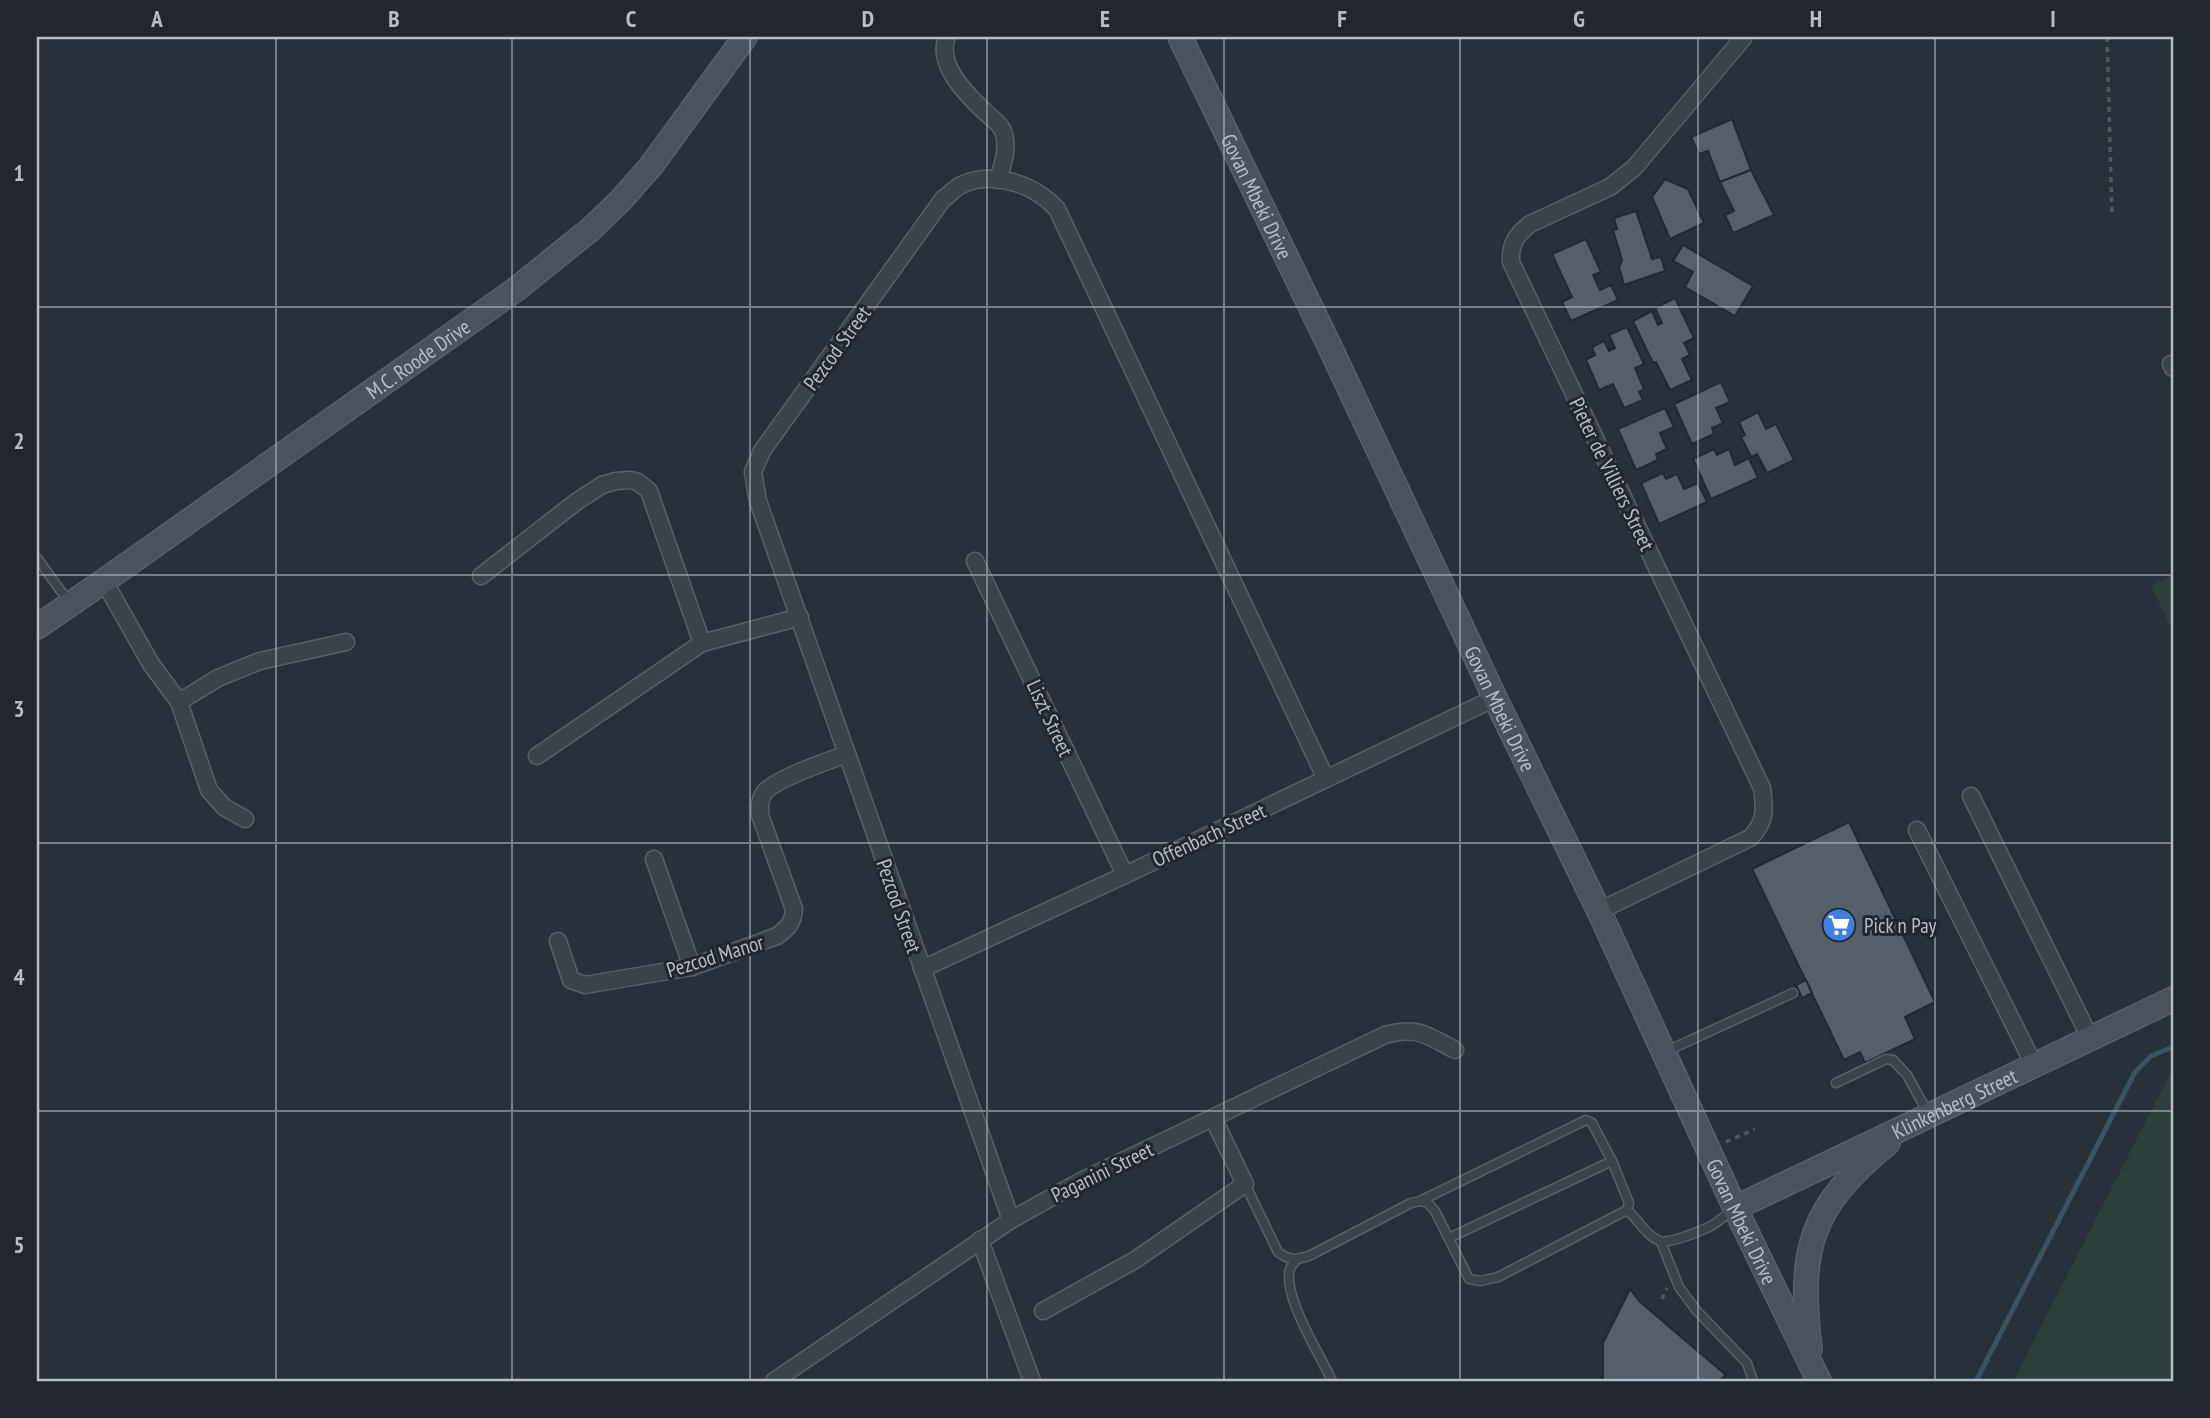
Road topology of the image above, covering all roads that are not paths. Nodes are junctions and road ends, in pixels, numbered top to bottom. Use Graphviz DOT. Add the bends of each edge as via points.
graph roads {
  1 [pos="745,37"];
  2 [pos="947,37"];
  3 [pos="1180,37"];
  4 [pos="1744,37"];
  5 [pos="998,180"];
  6 [pos="37,558"];
  7 [pos="975,561"];
  8 [pos="481,576"];
  9 [pos="104,582"];
  10 [pos="69,604"];
  11 [pos="800,617"];
  12 [pos="37,627"];
  13 [pos="346,642"];
  14 [pos="702,643"];
  15 [pos="1495,698"];
  16 [pos="179,702"];
  17 [pos="847,754"];
  18 [pos="537,756"];
  19 [pos="1326,779"];
  20 [pos="1971,796"];
  21 [pos="246,819"];
  22 [pos="1917,830"];
  23 [pos="654,859"];
  24 [pos="1125,875"];
  25 [pos="1599,911"];
  26 [pos="558,942"];
  27 [pos="692,967"];
  28 [pos="922,970"];
  29 [pos="1793,993"];
  30 [pos="2173,999"];
  31 [pos="2090,1038"];
  32 [pos="1455,1050"];
  33 [pos="1664,1052"];
  34 [pos="2034,1065"];
  35 [pos="1836,1083"];
  36 [pos="1213,1118"];
  37 [pos="1919,1121"];
  38 [pos="1612,1161"];
  39 [pos="1245,1184"];
  40 [pos="1420,1201"];
  41 [pos="1735,1208"];
  42 [pos="1627,1210"];
  43 [pos="1011,1220"];
  44 [pos="1448,1238"];
  45 [pos="980,1240"];
  46 [pos="1661,1242"];
  47 [pos="1296,1260"];
  48 [pos="1043,1311"];
  49 [pos="1816,1374"];
  50 [pos="775,1381"];
  51 [pos="1031,1381"];
  52 [pos="1332,1381"];
  53 [pos="1753,1381"];
  1 -- 9 [label="street, M.C. Roode Drive" via="651,166 590,229 515,290"];
  2 -- 5 [label="street" via="946,60 960,85 1002,128 1004,160"];
  3 -- 15 [label="street, Govan Mbeki Drive"];
  4 -- 25 [label="street, Pieter de Villiers Street" via="1634,168 1610,187 1530,224 1519,232 1510,251 1511,262 1762,788 1765,808 1759,830 1750,838"];
  5 -- 11 [label="street, Pezcod Street" via="971,181 943,200 755,463 758,501"];
  5 -- 19 [label="street, Pezcod Street" via="1034,189 1057,209"];
  6 -- 10 [label="lane"];
  7 -- 24 [label="street, Liszt Street"];
  8 -- 14 [label="street" via="602,485 638,482 649,491"];
  9 -- 10 [label="street, M.C. Roode Drive"];
  9 -- 16 [label="street"];
  10 -- 12 [label="street, M.C. Roode Drive"];
  11 -- 14 [label="street"];
  11 -- 17 [label="street, Pezcod Street"];
  13 -- 16 [label="street" via="260,661 218,678"];
  14 -- 18 [label="street"];
  15 -- 19 [label="street, Offenbach Street"];
  15 -- 25 [label="street, Govan Mbeki Drive"];
  16 -- 21 [label="street" via="209,790 224,807"];
  17 -- 27 [label="street, Pezcod Manor" via="773,784 763,794 760,815 794,909 788,928"];
  17 -- 28 [label="street, Pezcod Street"];
  19 -- 24 [label="street, Offenbach Street"];
  20 -- 31 [label="street"];
  22 -- 34 [label="street"];
  23 -- 27 [label="street"];
  24 -- 28 [label="street, Offenbach Street"];
  25 -- 33 [label="street, Govan Mbeki Drive"];
  26 -- 27 [label="street, Pezcod Manor" via="571,980 585,985"];
  28 -- 43 [label="street, Pezcod Street"];
  29 -- 33 [label="lane"];
  30 -- 31 [label="street, Klinkenberg Street"];
  31 -- 34 [label="street, Klinkenberg Street"];
  32 -- 36 [label="street, Paganini Street" via="1423,1033 1402,1030"];
  33 -- 41 [label="street, Govan Mbeki Drive"];
  34 -- 37 [label="street, Klinkenberg Street"];
  35 -- 37 [label="lane" via="1886,1059 1893,1060 1907,1075"];
  36 -- 39 [label="street"];
  36 -- 43 [label="street, Paganini Street"];
  37 -- 41 [label="street, Klinkenberg Street"];
  37 -- 49 [label="street" via="1870,1157 1846,1182 1824,1209 1812,1235 1806,1301"];
  38 -- 40 [label="lane" via="1586,1120"];
  38 -- 42 [label="lane" via="1629,1203"];
  38 -- 44 [label="lane"];
  39 -- 47 [label="lane" via="1278,1252"];
  39 -- 48 [label="street" via="1135,1260"];
  40 -- 44 [label="lane" via="1435,1211"];
  40 -- 47 [label="lane"];
  41 -- 46 [label="lane" via="1710,1226"];
  41 -- 49 [label="street, Govan Mbeki Drive"];
  42 -- 44 [label="lane" via="1498,1277 1481,1281 1469,1279"];
  42 -- 46 [label="lane"];
  43 -- 45 [label="street, Paganini Street"];
  45 -- 50 [label="street, Paganini Street"];
  45 -- 51 [label="street"];
  46 -- 53 [label="lane" via="1679,1287 1747,1363"];
  47 -- 52 [label="lane" via="1290,1269 1291,1292"];
}
